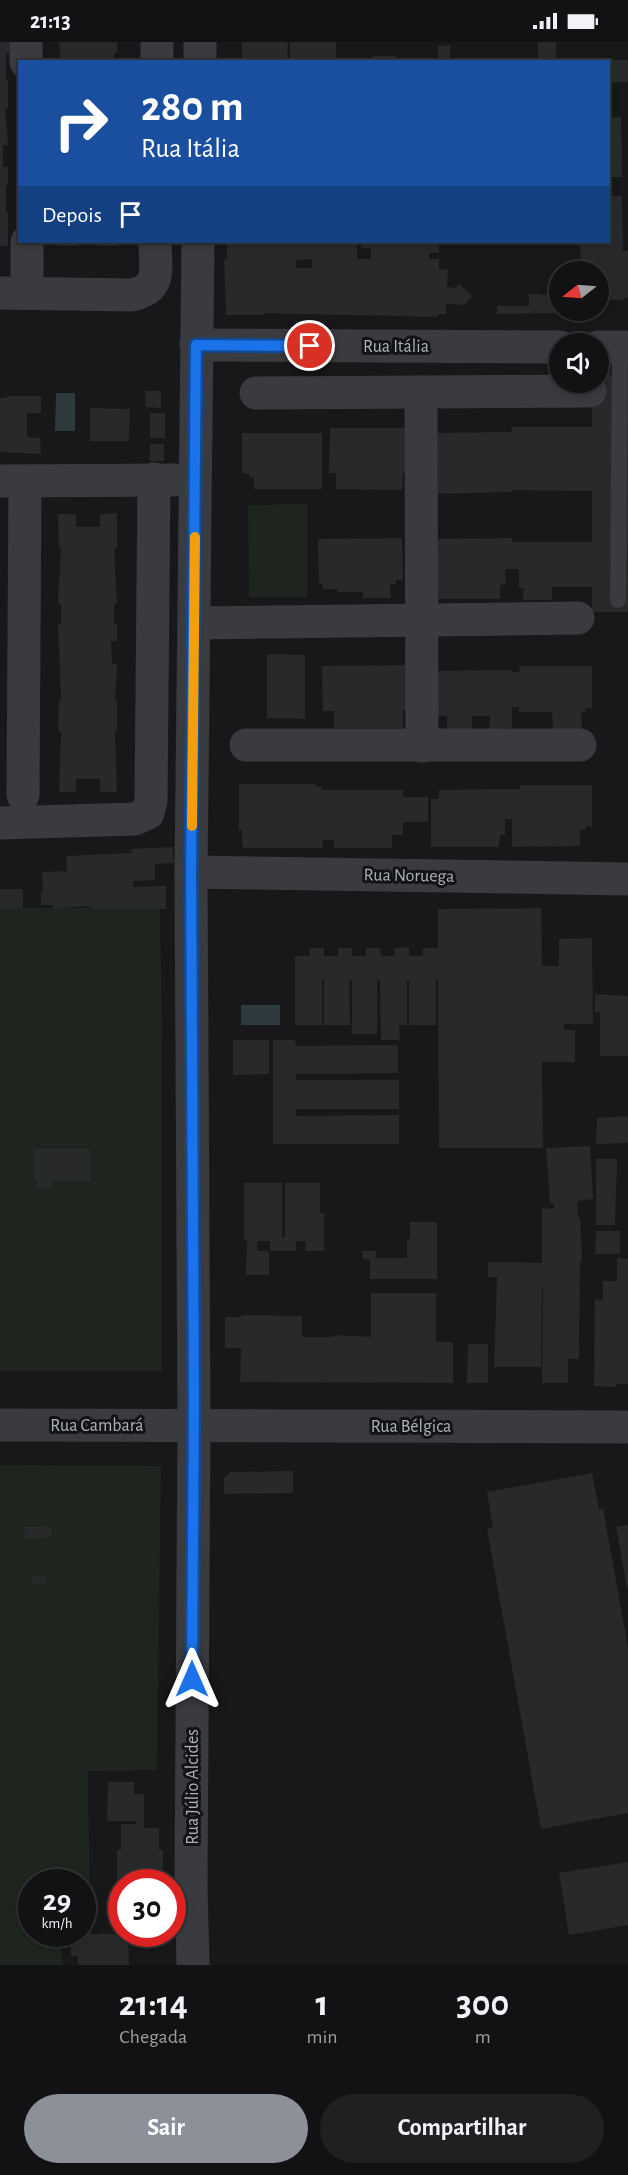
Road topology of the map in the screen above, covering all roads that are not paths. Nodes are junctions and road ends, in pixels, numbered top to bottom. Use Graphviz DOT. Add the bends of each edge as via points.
graph roads {
  1 [pos="26,42"];
  2 [pos="157,42"];
  3 [pos="200,42"];
  4 [pos="27,60"];
  5 [pos="157,60"];
  6 [pos="200,60"];
  7 [pos="27,243"];
  8 [pos="156,243"];
  9 [pos="198,243"];
  10 [pos="14,293"];
  11 [pos="196,345"];
  12 [pos="549,347"];
  13 [pos="615,347"];
  14 [pos="421,392"];
  15 [pos="549,392"];
  16 [pos="256,393"];
  17 [pos="154,479"];
  18 [pos="195,480"];
  19 [pos="13,482"];
  20 [pos="618,600"];
  21 [pos="578,618"];
  22 [pos="421,619"];
  23 [pos="195,623"];
  24 [pos="246,745"];
  25 [pos="580,745"];
  26 [pos="422,746"];
  27 [pos="23,795"];
  28 [pos="0,823"];
  29 [pos="191,872"];
  30 [pos="628,879"];
  31 [pos="0,1425"];
  32 [pos="194,1425"];
  33 [pos="628,1427"];
  34 [pos="193,1965"];
  1 -- 4 [label="street"];
  2 -- 5 [label="street"];
  3 -- 6 [label="street"];
  7 -- 10 [label="street"];
  8 -- 10 [label="street" via="155,277 153,285 144,292"];
  9 -- 11 [label="street, Rua Júlio Alcides"];
  11 -- 12 [label="street, Rua Itália"];
  11 -- 18 [label="street, Rua Júlio Alcides"];
  13 -- 20 [label="lane"];
  14 -- 15 [label="street"];
  14 -- 16 [label="street"];
  14 -- 22 [label="street"];
  17 -- 18 [label="street"];
  17 -- 19 [label="street"];
  17 -- 28 [label="street" via="148,813 135,819"];
  18 -- 23 [label="street, Rua Júlio Alcides"];
  19 -- 27 [label="street"];
  21 -- 22 [label="street"];
  22 -- 23 [label="street"];
  22 -- 26 [label="street"];
  23 -- 29 [label="street, Rua Júlio Alcides"];
  24 -- 26 [label="street"];
  25 -- 26 [label="street"];
  29 -- 30 [label="street, Rua Noruega"];
  29 -- 32 [label="street, Rua Júlio Alcides"];
  31 -- 32 [label="street, Rua Cambará"];
  32 -- 33 [label="street, Rua Bélgica"];
  32 -- 34 [label="street, Rua Júlio Alcides"];
}
